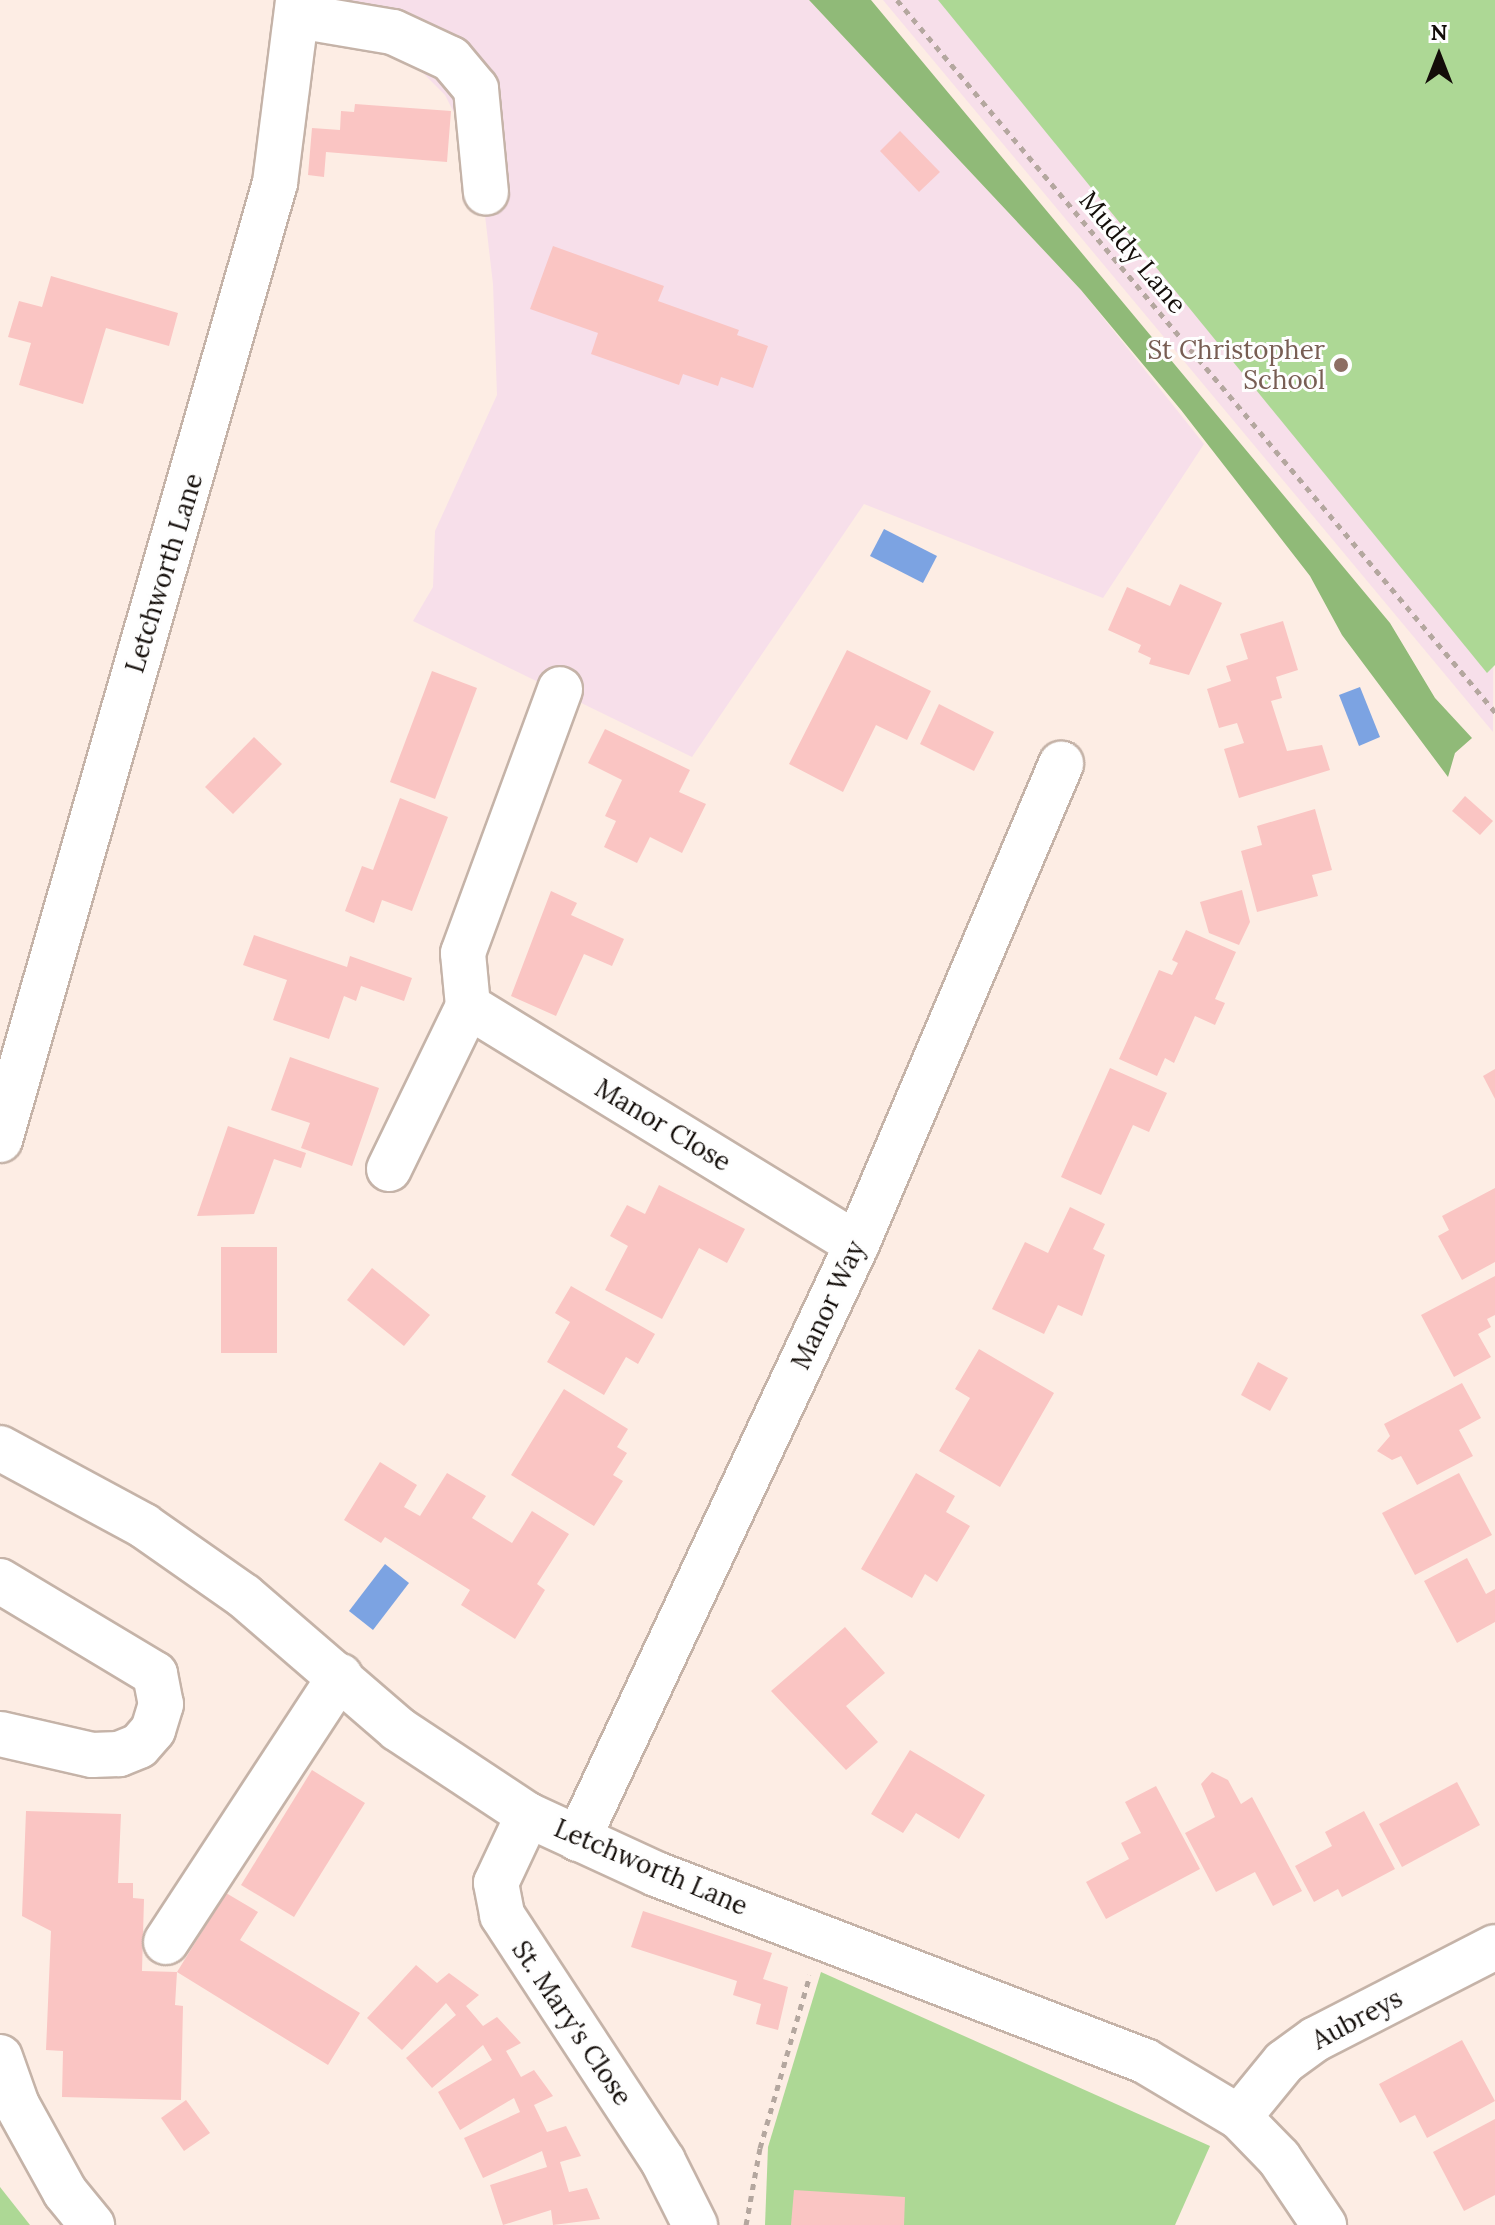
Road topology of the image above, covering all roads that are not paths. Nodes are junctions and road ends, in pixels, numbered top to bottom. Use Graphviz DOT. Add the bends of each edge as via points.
graph roads {
  1 [pos="298,8"];
  2 [pos="486,193"];
  3 [pos="560,689"];
  4 [pos="1061,764"];
  5 [pos="468,1006"];
  6 [pos="0,1140"];
  7 [pos="389,1169"];
  8 [pos="857,1244"];
  9 [pos="0,1448"];
  10 [pos="0,1581"];
  11 [pos="340,1676"];
  12 [pos="0,1734"];
  13 [pos="528,1815"];
  14 [pos="578,1839"];
  15 [pos="166,1942"];
  16 [pos="1495,1947"];
  17 [pos="0,2057"];
  18 [pos="1239,2117"];
  19 [pos="92,2225"];
  20 [pos="695,2225"];
  21 [pos="1324,2225"];
  1 -- 2 [label="street" via="393,32 451,59 476,89"];
  1 -- 6 [label="street, Letchworth Lane" via="275,183"];
  3 -- 5 [label="street" via="463,953"];
  4 -- 8 [label="street, Manor Way"];
  5 -- 7 [label="street"];
  5 -- 8 [label="street, Manor Close"];
  8 -- 14 [label="street, Manor Way"];
  9 -- 11 [label="street, Letchworth Lane" via="144,1526 244,1596"];
  10 -- 12 [label="street" via="155,1674 161,1704 153,1730 139,1746 119,1754 92,1755"];
  11 -- 13 [label="street, Letchworth Lane" via="398,1729"];
  11 -- 15 [label="street"];
  13 -- 14 [label="street, Letchworth Lane"];
  13 -- 20 [label="street, St. Mary's Close" via="496,1883 502,1915 663,2161"];
  14 -- 18 [label="street, Letchworth Lane" via="1145,2061"];
  16 -- 18 [label="street, Aubreys" via="1316,2039 1284,2062"];
  17 -- 19 [label="street" via="17,2105 65,2192"];
  18 -- 21 [label="street, Letchworth Lane" via="1279,2158"];
}
